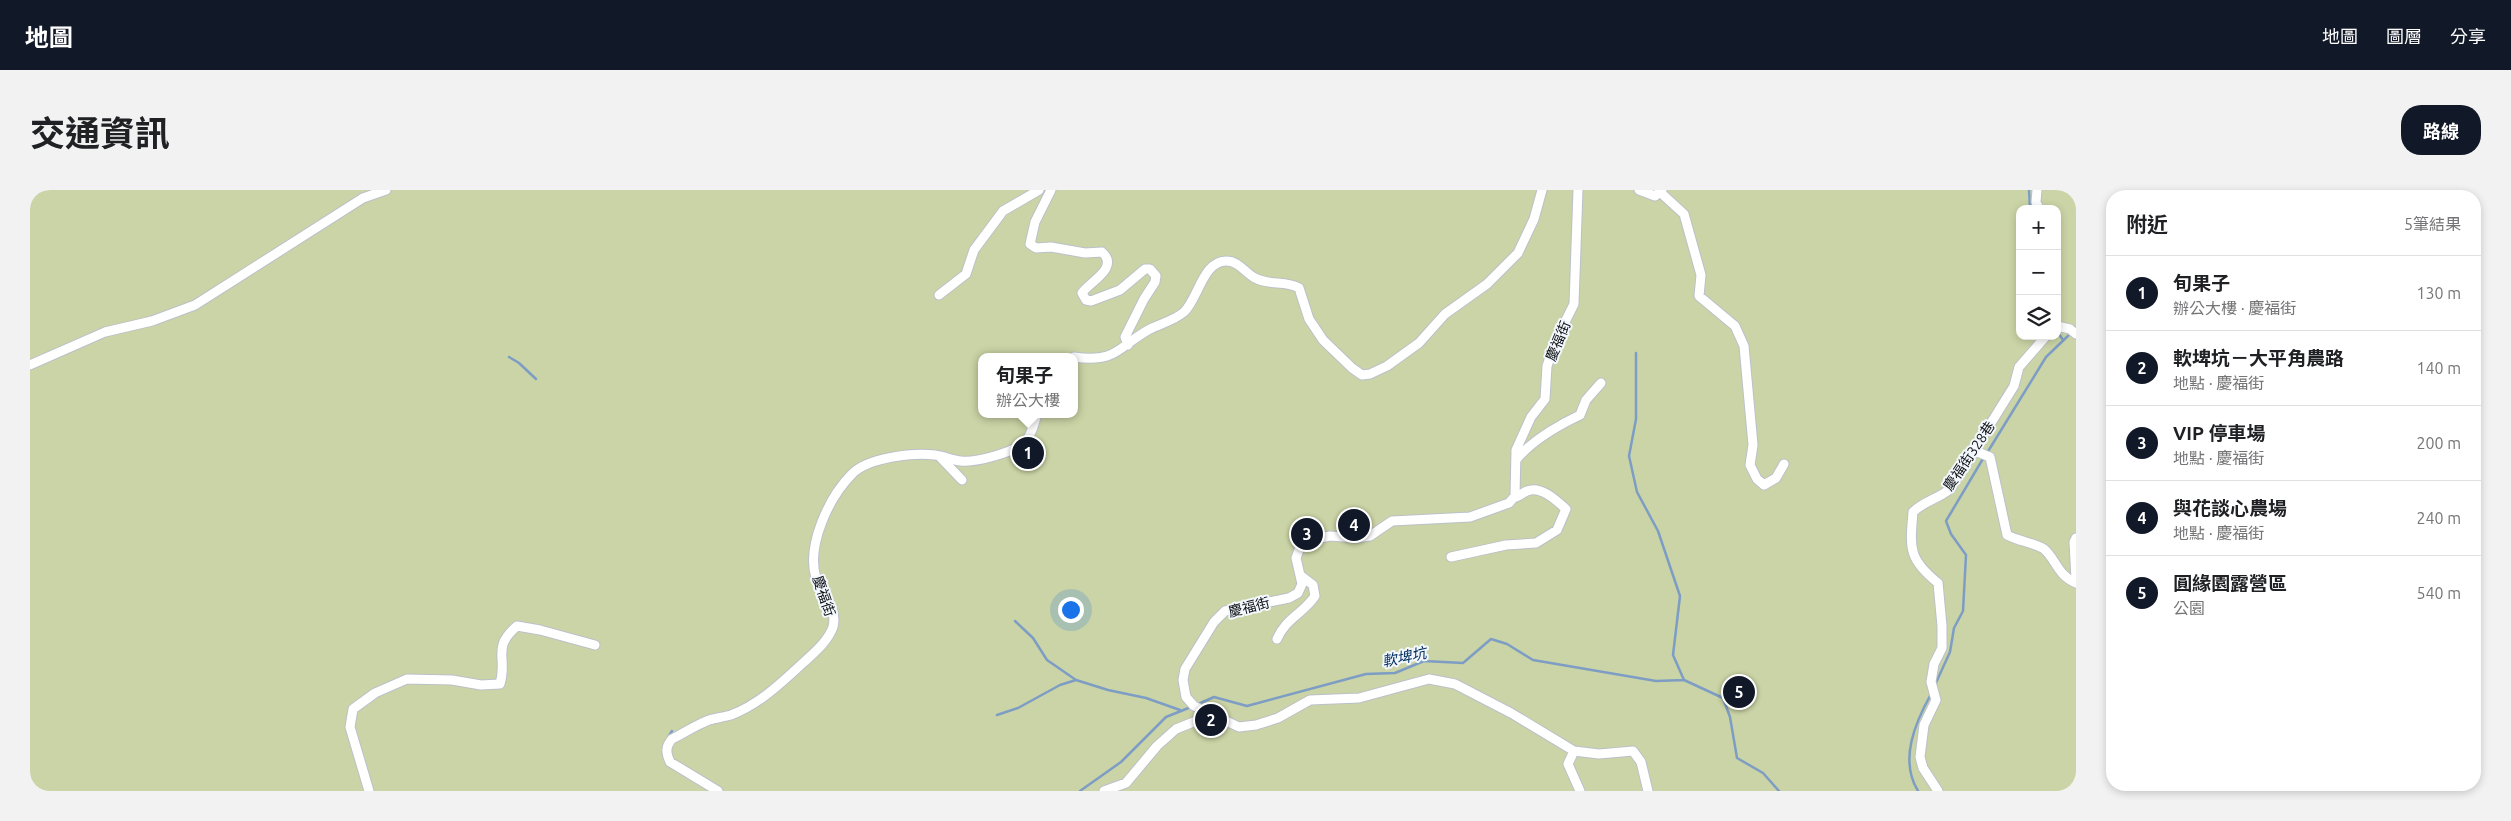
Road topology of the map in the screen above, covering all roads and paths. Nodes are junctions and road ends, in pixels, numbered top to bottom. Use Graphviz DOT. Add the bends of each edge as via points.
graph roads {
  1 [pos="386,190"];
  2 [pos="1039,190"];
  3 [pos="1051,190"];
  4 [pos="1542,190"];
  5 [pos="1578,190"];
  6 [pos="1639,190"];
  7 [pos="2037,190"];
  8 [pos="1662,192"];
  9 [pos="2037,205"];
  10 [pos="939,295"];
  11 [pos="2061,325"];
  12 [pos="2073,331"];
  13 [pos="2043,340"];
  14 [pos="1128,346"];
  15 [pos="1078,358"];
  16 [pos="30,366"];
  17 [pos="1601,383"];
  18 [pos="1036,418"];
  19 [pos="1978,452"];
  20 [pos="939,456"];
  21 [pos="1516,460"];
  22 [pos="1784,464"];
  23 [pos="962,480"];
  24 [pos="1513,498"];
  25 [pos="2076,538"];
  26 [pos="1451,557"];
  27 [pos="1300,575"];
  28 [pos="2076,579"];
  29 [pos="2076,583"];
  30 [pos="1278,639"];
  31 [pos="595,645"];
  32 [pos="1211,715"];
  33 [pos="1574,751"];
  34 [pos="369,791"];
  35 [pos="718,791"];
  36 [pos="1104,791"];
  37 [pos="1580,791"];
  38 [pos="1648,791"];
  39 [pos="1938,791"];
  1 -- 16 [label="street" via="363,198 195,306 105,332"];
  2 -- 10 [label="street" via="1003,211 974,250 966,274"];
  3 -- 14 [label="street" via="1035,222 1030,244 1036,248 1105,254 1107,260 1102,275 1082,294 1086,300 1120,290 1145,269 1150,269 1156,276 1125,337"];
  4 -- 14 [label="street" via="1534,219 1518,253 1487,284 1445,314 1419,343 1388,366 1370,374 1362,374 1352,368 1322,340 1309,319 1299,288 1290,283 1270,284 1254,278 1238,263 1225,261 1215,264 1204,277 1192,303 1182,314 1147,330"];
  5 -- 21 [label="street, 慶福街" via="1574,304 1547,366 1545,398 1521,436"];
  6 -- 8 [label="street" via="1655,196"];
  7 -- 9 [label="street"];
  8 -- 22 [label="street" via="1684,214 1701,275 1699,296 1735,326 1744,346 1753,445 1750,465 1764,485 1776,478"];
  11 -- 12 [label="street"];
  13 -- 19 [label="street, 慶福街328巷" via="2019,367 2014,386"];
  14 -- 15 [label="street" via="1109,357 1094,360"];
  17 -- 21 [label="street" via="1586,400 1580,415 1562,423 1526,448"];
  18 -- 20 [label="street, 慶福街" via="1028,438 1013,450 968,461"];
  19 -- 29 [label="street, 慶福街328巷" via="1990,457 2007,535 2044,549 2057,568"];
  19 -- 39 [label="street, 慶福街328巷" via="1950,489 1922,503 1913,512 1910,549 1922,571 1938,583 1942,626 1942,648 1934,664 1932,684 1936,700 1924,725 1920,757"];
  20 -- 23 [label="street"];
  20 -- 35 [label="street, 慶福街" via="918,454 885,459 852,473 824,515 817,537 814,556 816,578 834,615 832,628 822,645 774,690 731,714 708,721 672,739 668,744 666,754 670,762"];
  21 -- 24 [label="street, 慶福街"];
  24 -- 26 [label="street" via="1528,490 1539,490 1555,499 1566,509 1557,530 1536,543 1506,545"];
  24 -- 27 [label="street, 慶福街" via="1509,503 1470,517 1392,521 1370,536 1330,536 1310,540 1300,548 1296,558"];
  25 -- 28 [label="street"];
  27 -- 30 [label="street" via="1313,585 1315,596 1307,608 1282,626"];
  27 -- 32 [label="street, 慶福街" via="1302,584 1298,594 1225,611 1214,622 1185,669 1183,680 1186,697"];
  31 -- 34 [label="street" via="517,626 507,635 500,650 504,671 500,684 407,678 375,693 352,709 350,727"];
  32 -- 33 [label="street, 慶福街" via="1239,727 1256,725 1278,718 1310,700 1359,698 1429,678 1461,688 1511,713"];
  32 -- 36 [label="street" via="1176,729 1126,783"];
  33 -- 37 [label="street" via="1568,764"];
  33 -- 38 [label="street, 慶福街" via="1599,754 1633,751 1641,762"];
}
